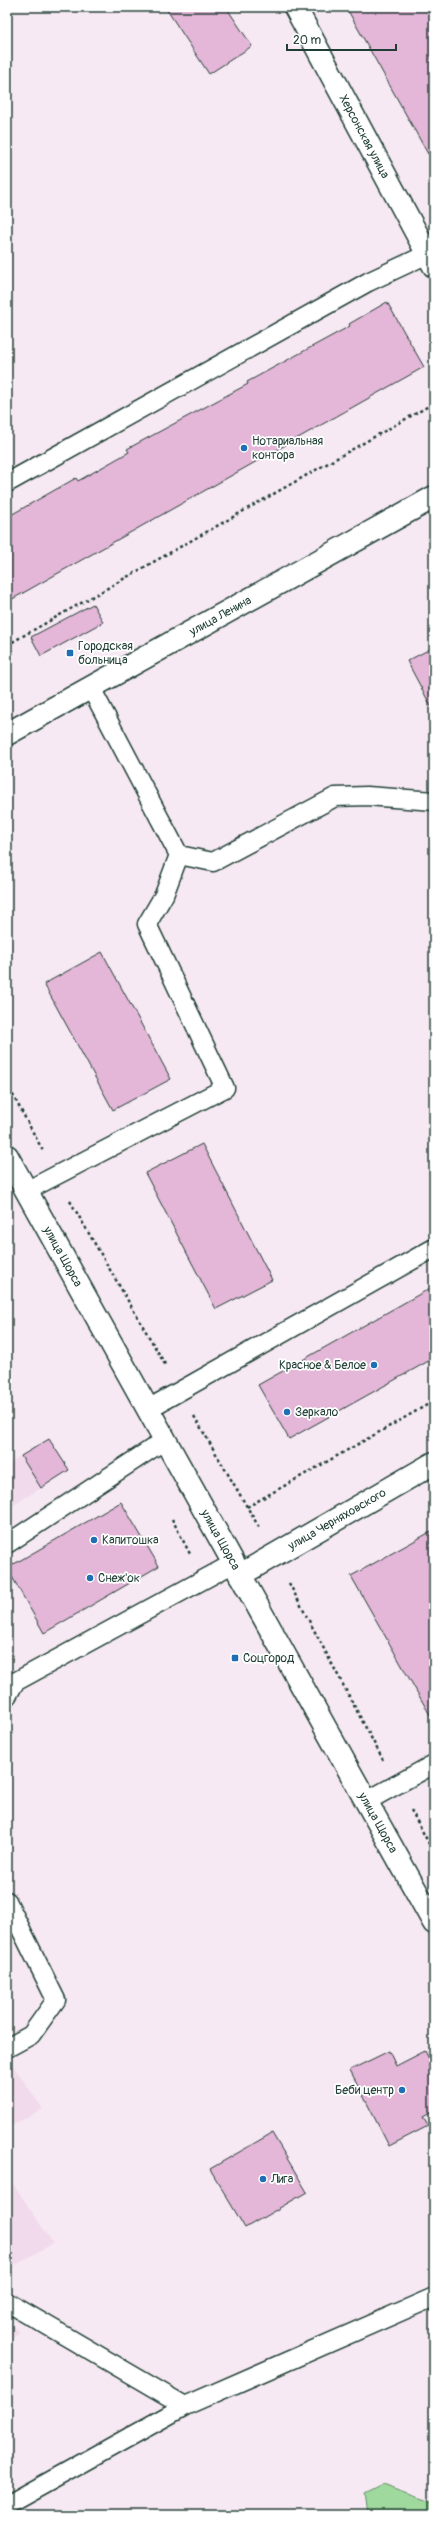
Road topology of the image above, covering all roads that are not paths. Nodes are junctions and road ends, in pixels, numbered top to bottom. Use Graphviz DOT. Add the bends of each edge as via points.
graph roads {
  1 [pos="295,7"];
  2 [pos="432,257"];
  3 [pos="7,483"];
  4 [pos="434,497"];
  5 [pos="91,688"];
  6 [pos="7,734"];
  7 [pos="434,801"];
  8 [pos="179,855"];
  9 [pos="7,1156"];
  10 [pos="26,1191"];
  11 [pos="434,1248"];
  12 [pos="148,1409"];
  13 [pos="165,1440"];
  14 [pos="433,1467"];
  15 [pos="7,1544"];
  16 [pos="237,1569"];
  17 [pos="10,1686"];
  18 [pos="434,1764"];
  19 [pos="367,1801"];
  20 [pos="7,1901"];
  21 [pos="434,1923"];
  22 [pos="7,2048"];
  23 [pos="434,2297"];
  24 [pos="7,2302"];
  25 [pos="185,2406"];
  26 [pos="7,2505"];
  1 -- 2 [label="street, Херсонская улица"];
  2 -- 3 [label="lane" via="368,282"];
  4 -- 5 [label="street, улица Ленина"];
  5 -- 6 [label="street, улица Ленина"];
  5 -- 8 [label="lane"];
  7 -- 8 [label="lane" via="367,796 335,797 213,862"];
  8 -- 10 [label="lane" via="164,895 147,924 225,1088"];
  9 -- 10 [label="street, улица Щорса"];
  10 -- 12 [label="street, улица Щорса"];
  11 -- 12 [label="lane"];
  12 -- 13 [label="street, улица Щорса"];
  13 -- 15 [label="lane"];
  13 -- 16 [label="street, улица Щорса"];
  14 -- 16 [label="street, улица Черняховского" via="274,1555"];
  16 -- 17 [label="lane"];
  16 -- 19 [label="street, улица Щорса"];
  18 -- 19 [label="lane"];
  19 -- 21 [label="street, улица Щорса"];
  20 -- 22 [label="lane" via="56,2000 31,2035"];
  23 -- 25 [label="lane"];
  24 -- 25 [label="lane"];
  25 -- 26 [label="lane"];
}
